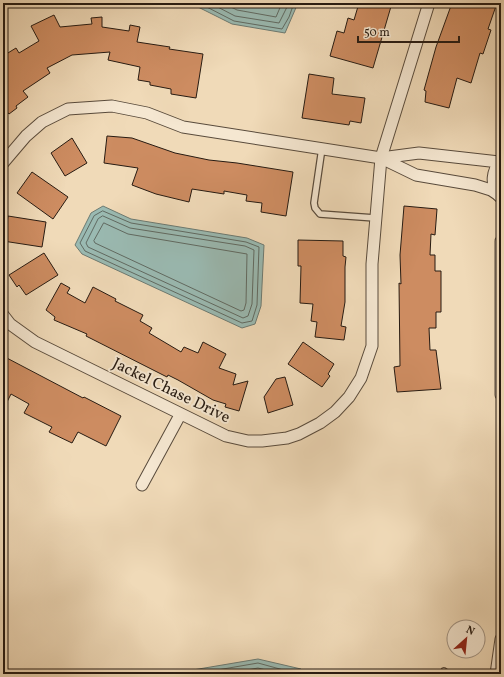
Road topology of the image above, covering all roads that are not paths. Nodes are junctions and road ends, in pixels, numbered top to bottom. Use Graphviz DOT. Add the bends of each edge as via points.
graph roads {
  1 [pos="429,3"];
  2 [pos="322,148"];
  3 [pos="381,158"];
  4 [pos="500,161"];
  5 [pos="3,163"];
  6 [pos="499,196"];
  7 [pos="375,218"];
  8 [pos="501,241"];
  9 [pos="3,314"];
  10 [pos="501,395"];
  11 [pos="180,415"];
  12 [pos="142,485"];
  13 [pos="501,639"];
  14 [pos="496,674"];
  1 -- 3 [label="street, Jackel Chase Drive"];
  2 -- 3 [label="street"];
  2 -- 5 [label="street" via="183,127 147,113 112,106 68,110 42,122"];
  2 -- 7 [label="lane" via="315,208 320,214"];
  3 -- 4 [label="street" via="419,153"];
  3 -- 6 [label="street" via="416,175 491,190"];
  3 -- 7 [label="street, Jackel Chase Drive"];
  4 -- 6 [label="street" via="493,174 494,188"];
  7 -- 11 [label="street, Jackel Chase Drive" via="372,346 361,378 343,404 327,418 299,434 262,441 226,436"];
  8 -- 10 [label="street"];
  9 -- 11 [label="street, Jackel Chase Drive" via="10,324 35,342"];
  11 -- 12 [label="street"];
  13 -- 14 [label="street"];
}
